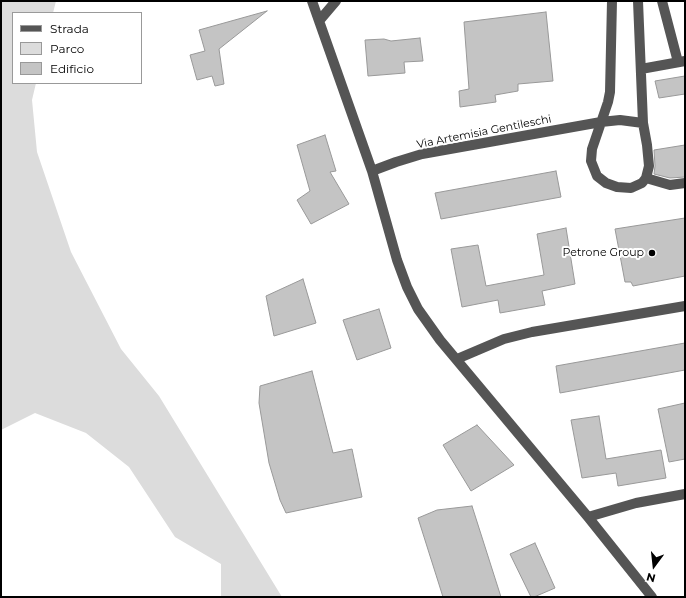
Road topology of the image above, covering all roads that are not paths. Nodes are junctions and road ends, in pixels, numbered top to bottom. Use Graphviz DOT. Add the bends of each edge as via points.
graph roads {
  1 [pos="312,1"];
  2 [pos="336,1"];
  3 [pos="612,1"];
  4 [pos="638,1"];
  5 [pos="662,1"];
  6 [pos="319,21"];
  7 [pos="682,62"];
  8 [pos="641,69"];
  9 [pos="601,122"];
  10 [pos="643,123"];
  11 [pos="372,171"];
  12 [pos="646,178"];
  13 [pos="685,183"];
  14 [pos="685,306"];
  15 [pos="457,359"];
  16 [pos="685,494"];
  17 [pos="588,517"];
  18 [pos="652,597"];
  1 -- 6 [label="street"];
  2 -- 6 [label="street"];
  3 -- 9 [label="street" via="610,92"];
  4 -- 8 [label="street"];
  5 -- 7 [label="street"];
  6 -- 11 [label="street"];
  7 -- 8 [label="street"];
  8 -- 10 [label="street"];
  9 -- 10 [label="street, Via Artemisia Gentileschi" via="620,120"];
  9 -- 11 [label="street, Via Artemisia Gentileschi" via="422,154"];
  9 -- 12 [label="street" via="592,149 591,161 597,176 617,187 631,188"];
  10 -- 12 [label="street" via="649,156"];
  11 -- 15 [label="street" via="407,287 418,309"];
  12 -- 13 [label="street" via="668,184"];
  14 -- 15 [label="street" via="532,332 504,339"];
  15 -- 17 [label="street"];
  16 -- 17 [label="street" via="636,502"];
  17 -- 18 [label="street"];
}
